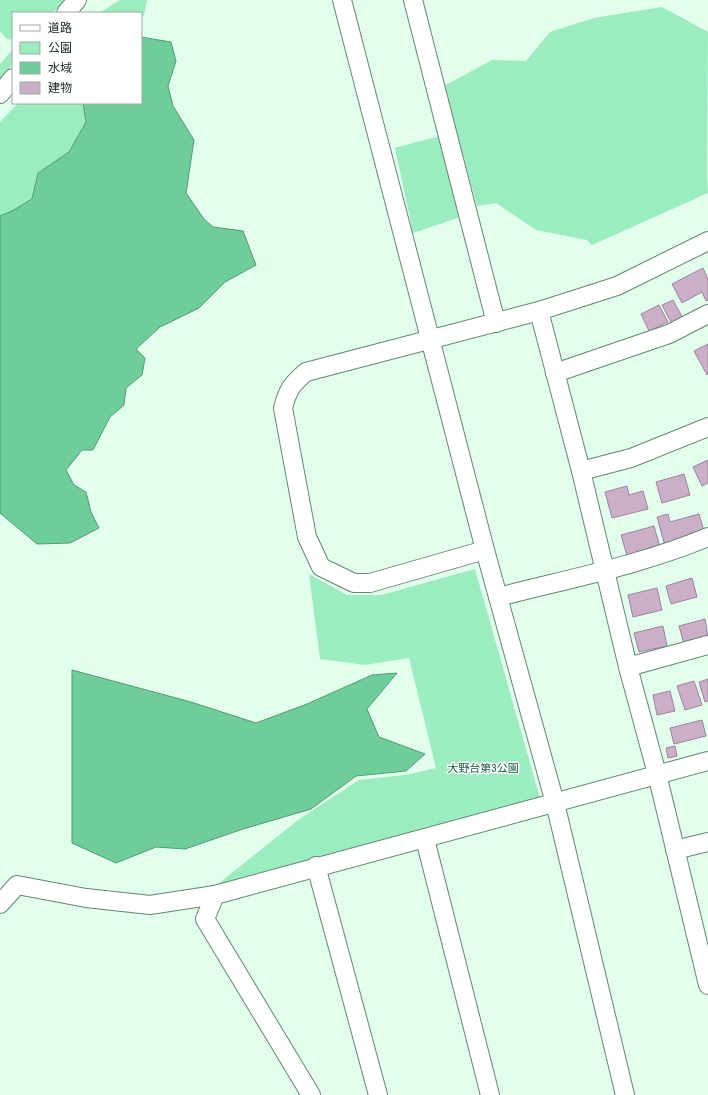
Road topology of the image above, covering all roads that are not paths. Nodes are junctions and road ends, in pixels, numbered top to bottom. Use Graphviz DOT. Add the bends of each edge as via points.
graph roads {
  1 [pos="77,0"];
  2 [pos="342,0"];
  3 [pos="413,0"];
  4 [pos="67,12"];
  5 [pos="12,79"];
  6 [pos="0,94"];
  7 [pos="708,241"];
  8 [pos="539,312"];
  9 [pos="708,314"];
  10 [pos="496,323"];
  11 [pos="431,338"];
  12 [pos="555,373"];
  13 [pos="708,428"];
  14 [pos="581,471"];
  15 [pos="708,537"];
  16 [pos="485,550"];
  17 [pos="605,570"];
  18 [pos="498,597"];
  19 [pos="708,645"];
  20 [pos="628,667"];
  21 [pos="708,761"];
  22 [pos="657,774"];
  23 [pos="555,803"];
  24 [pos="425,839"];
  25 [pos="708,842"];
  26 [pos="675,850"];
  27 [pos="316,866"];
  28 [pos="215,895"];
  29 [pos="0,904"];
  30 [pos="707,975"];
  31 [pos="311,1095"];
  32 [pos="378,1095"];
  33 [pos="490,1095"];
  34 [pos="625,1095"];
  1 -- 4 [label="street"];
  2 -- 11 [label="street"];
  3 -- 10 [label="street"];
  5 -- 6 [label="street"];
  7 -- 8 [label="street" via="617,286"];
  8 -- 10 [label="street"];
  8 -- 12 [label="street"];
  9 -- 12 [label="street" via="669,334"];
  10 -- 11 [label="street"];
  11 -- 16 [label="street"];
  11 -- 16 [label="street" via="306,372 291,384 283,408 307,537 321,567 354,583 370,583"];
  12 -- 14 [label="street"];
  13 -- 14 [label="street" via="631,458"];
  14 -- 17 [label="street"];
  15 -- 17 [label="street" via="688,546"];
  16 -- 18 [label="street"];
  17 -- 18 [label="street"];
  17 -- 20 [label="street"];
  18 -- 23 [label="street"];
  19 -- 20 [label="street"];
  20 -- 22 [label="street"];
  21 -- 22 [label="street"];
  22 -- 23 [label="street"];
  22 -- 26 [label="street"];
  23 -- 24 [label="street"];
  23 -- 34 [label="street"];
  24 -- 27 [label="street"];
  24 -- 33 [label="street"];
  25 -- 26 [label="street"];
  26 -- 30 [label="street"];
  27 -- 28 [label="street"];
  27 -- 32 [label="street"];
  28 -- 29 [label="street" via="150,905 86,898 17,885"];
  28 -- 31 [label="street" via="205,919"];
}
